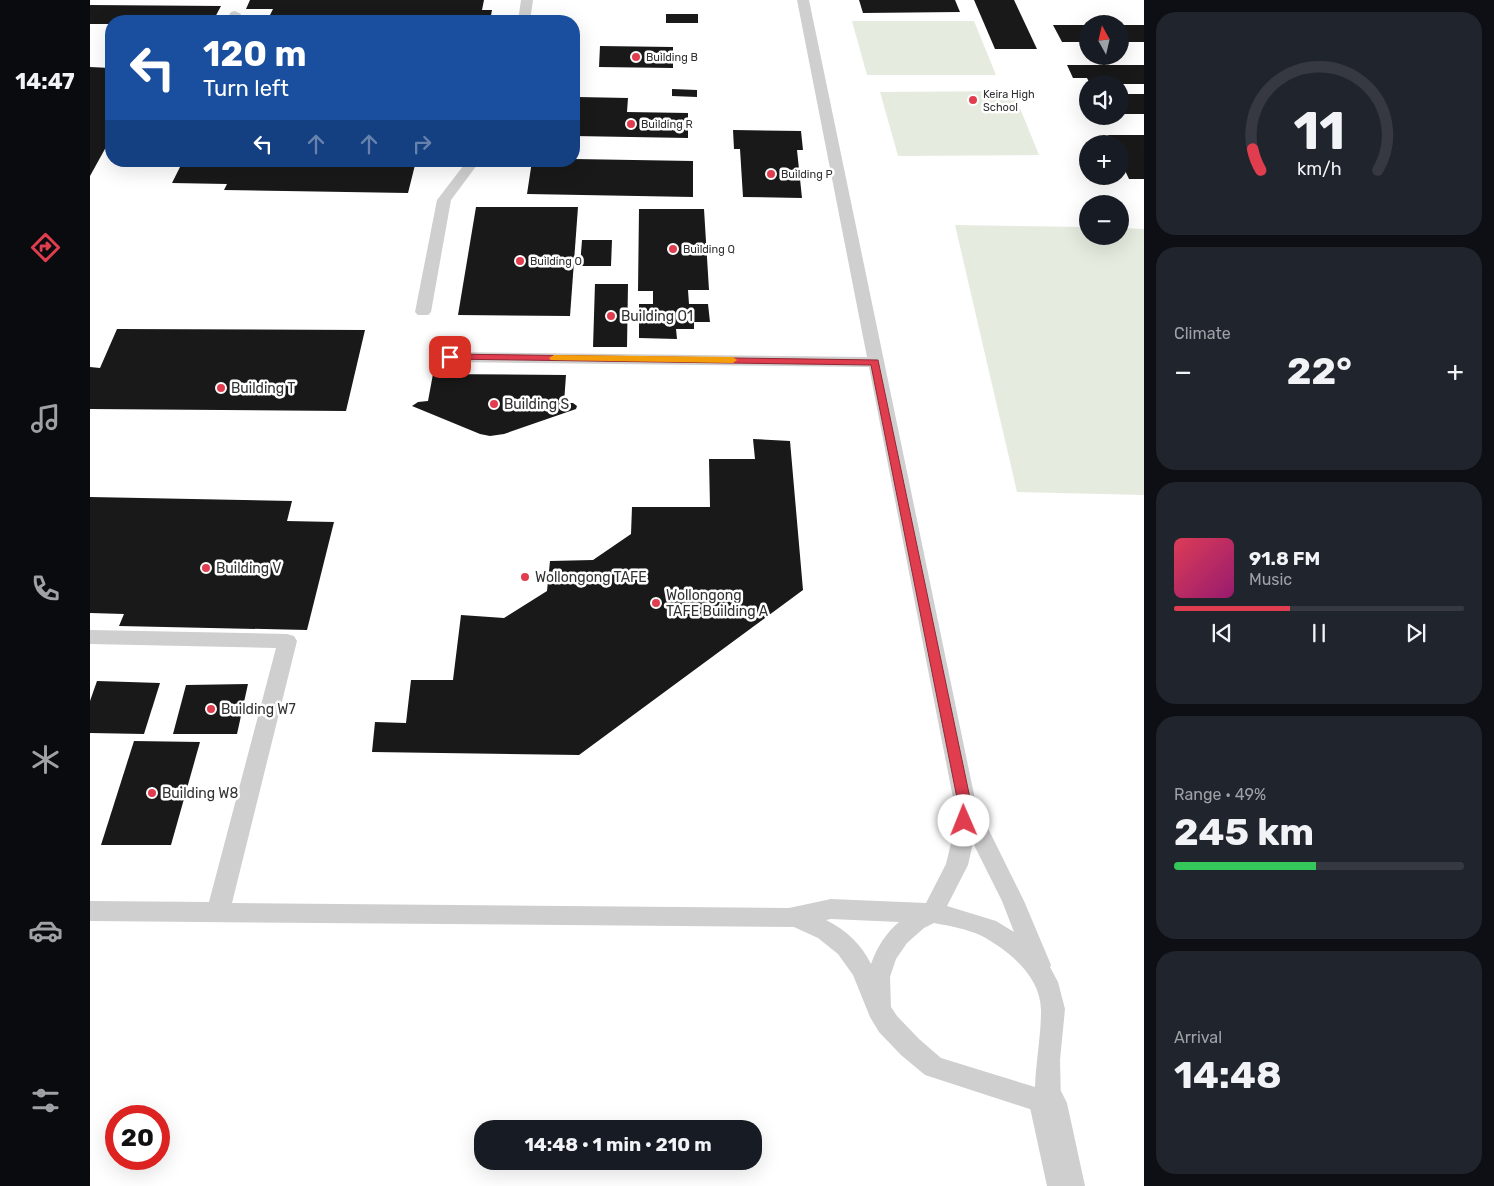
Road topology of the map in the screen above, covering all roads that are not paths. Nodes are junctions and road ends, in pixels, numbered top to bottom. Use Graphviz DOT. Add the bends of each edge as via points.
graph roads {
  1 [pos="527,0"];
  2 [pos="803,0"];
  3 [pos="525,15"];
  4 [pos="469,167"];
  5 [pos="423,312"];
  6 [pos="450,357"];
  7 [pos="875,362"];
  8 [pos="90,637"];
  9 [pos="965,803"];
  10 [pos="90,911"];
  11 [pos="218,912"];
  12 [pos="932,913"];
  13 [pos="797,918"];
  14 [pos="1046,982"];
  15 [pos="879,1008"];
  16 [pos="1048,1104"];
  17 [pos="1066,1186"];
  1 -- 3 [label="lane"];
  2 -- 7 [label="lane"];
  4 -- 5 [label="lane" via="444,200"];
  6 -- 7 [label="lane"];
  7 -- 9 [label="lane"];
  8 -- 11 [label="lane" via="288,641"];
  9 -- 12 [label="lane" via="963,839 957,865"];
  9 -- 14 [label="lane" via="1013,900"];
  10 -- 11 [label="lane"];
  11 -- 13 [label="lane"];
  12 -- 13 [label="lane" via="831,909"];
  12 -- 14 [label="lane" via="988,928 1032,960"];
  12 -- 15 [label="lane" via="905,931 886,954 878,977"];
  13 -- 15 [label="lane" via="818,925 836,936 848,949 863,970"];
  14 -- 16 [label="lane" via="1052,1009"];
  15 -- 16 [label="lane" via="888,1024 934,1067"];
  16 -- 17 [label="street"];
}
